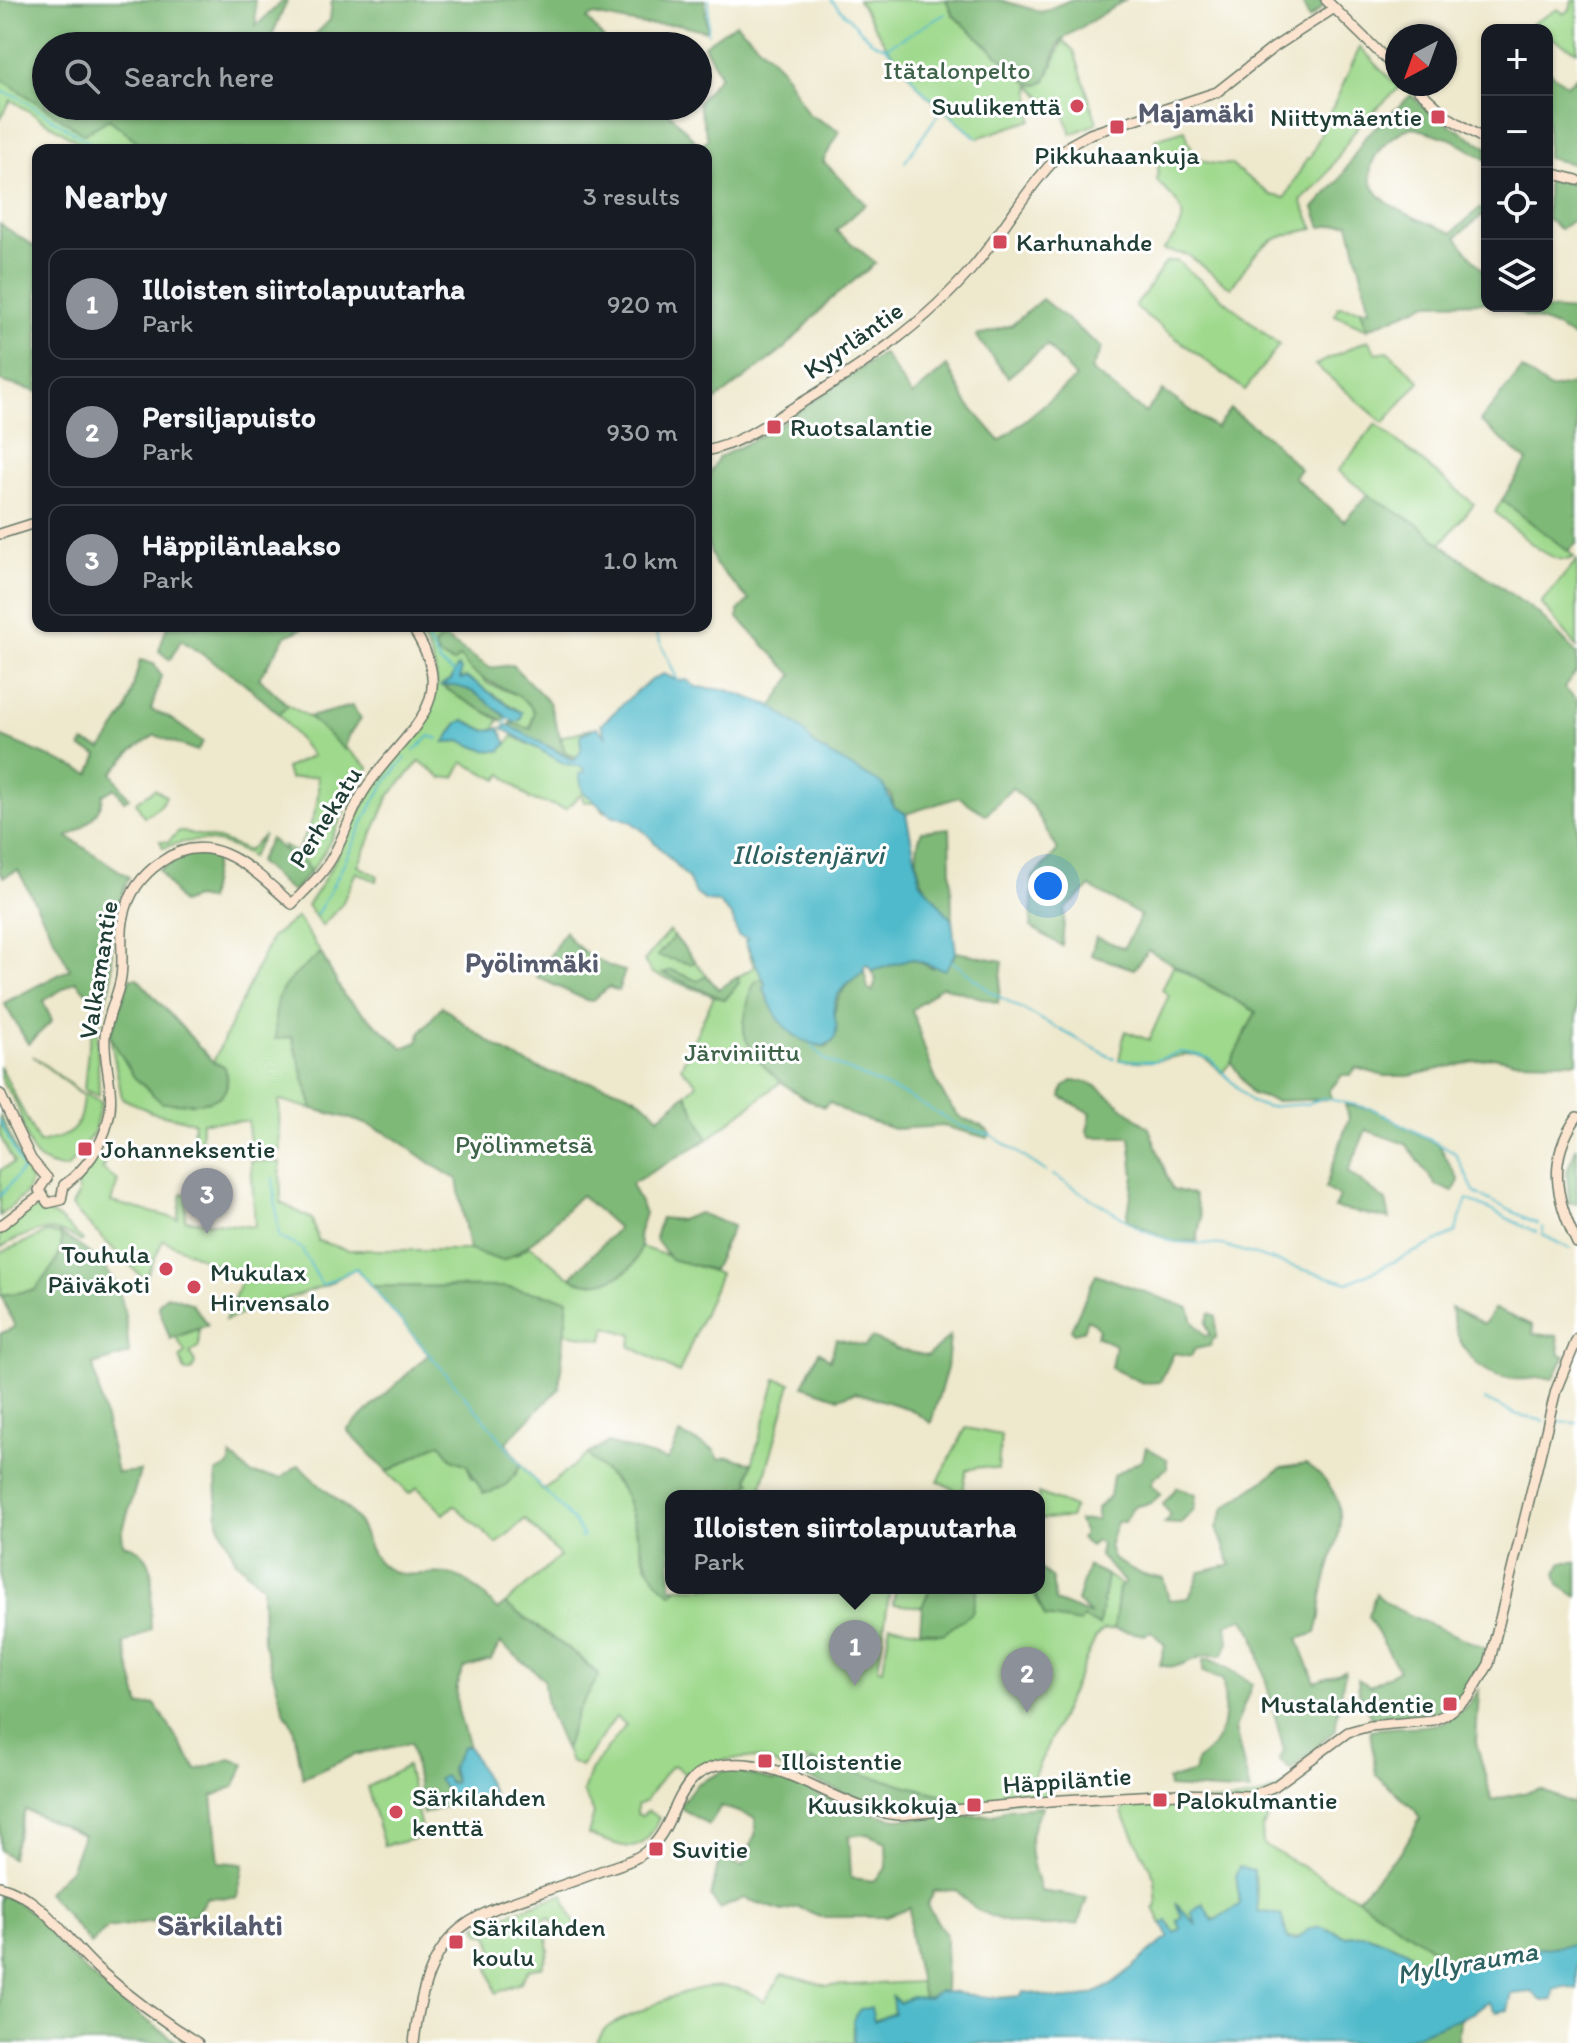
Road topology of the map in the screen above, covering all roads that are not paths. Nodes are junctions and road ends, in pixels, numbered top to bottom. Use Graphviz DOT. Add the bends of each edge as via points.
graph roads {
  1 [pos="1326,0"];
  2 [pos="1333,9"];
  3 [pos="1385,59"];
  4 [pos="1425,96"];
  5 [pos="1481,137"];
  6 [pos="1553,174"];
  7 [pos="1577,180"];
  8 [pos="712,449"];
  9 [pos="32,524"];
  10 [pos="0,534"];
  11 [pos="414,632"];
  12 [pos="292,904"];
  13 [pos="0,1094"];
  14 [pos="1577,1117"];
  15 [pos="47,1178"];
  16 [pos="64,1185"];
  17 [pos="40,1196"];
  18 [pos="0,1226"];
  19 [pos="1577,1243"];
  20 [pos="1577,1339"];
  21 [pos="0,1886"];
  22 [pos="198,2043"];
  23 [pos="414,2043"];
  1 -- 2 [label="street"];
  2 -- 3 [label="street"];
  2 -- 8 [label="street, Kyyrläntie" via="1217,92 1076,141 940,302 853,372 752,435"];
  4 -- 5 [label="street"];
  6 -- 7 [label="street"];
  9 -- 10 [label="street"];
  11 -- 12 [label="street, Perhekatu" via="430,663 428,710 362,794 327,865"];
  12 -- 16 [label="street, Valkamantie" via="248,865 217,849 177,853 141,879 124,914 121,978 105,1036 108,1123 91,1157"];
  13 -- 15 [label="street" via="31,1159"];
  14 -- 19 [label="street" via="1557,1157 1555,1176"];
  15 -- 16 [label="street"];
  15 -- 17 [label="street" via="40,1184"];
  16 -- 17 [label="street" via="59,1202 48,1203"];
  17 -- 18 [label="street"];
  20 -- 23 [label="street, Häppiläntie" via="1556,1390 1489,1664 1469,1697 1445,1715 1348,1732 1275,1786 1238,1798 1178,1794 899,1815 867,1809 762,1768 713,1767 684,1789 658,1838 641,1855 481,1913 462,1925 427,1974"];
  21 -- 22 [label="street" via="32,1900 101,1972"];
}
